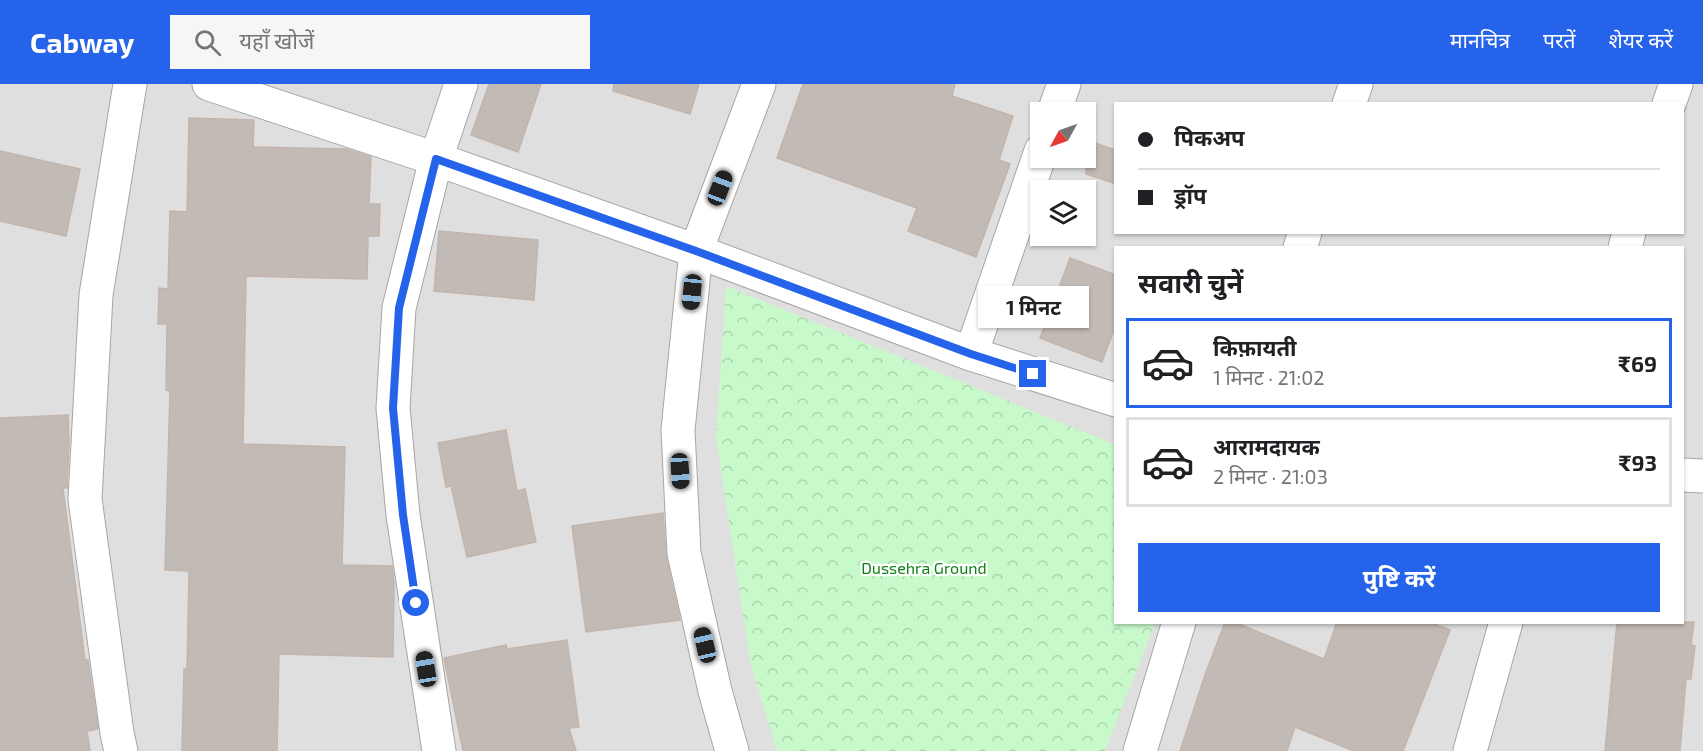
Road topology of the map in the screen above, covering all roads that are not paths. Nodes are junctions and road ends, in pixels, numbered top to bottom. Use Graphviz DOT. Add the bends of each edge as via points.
graph roads {
  1 [pos="130,84"];
  2 [pos="209,84"];
  3 [pos="461,84"];
  4 [pos="759,84"];
  5 [pos="1064,84"];
  6 [pos="1356,84"];
  7 [pos="1676,84"];
  8 [pos="1058,102"];
  9 [pos="1350,102"];
  10 [pos="1671,102"];
  11 [pos="436,159"];
  12 [pos="1035,168"];
  13 [pos="696,251"];
  14 [pos="971,354"];
  15 [pos="1114,399"];
  16 [pos="1684,475"];
  17 [pos="1703,476"];
  18 [pos="1178,624"];
  19 [pos="1505,624"];
  20 [pos="121,751"];
  21 [pos="439,751"];
  22 [pos="732,751"];
  23 [pos="1140,751"];
  24 [pos="1470,751"];
  1 -- 20 [label="street" via="96,294 85,499"];
  2 -- 11 [label="street"];
  3 -- 11 [label="street"];
  4 -- 13 [label="street"];
  5 -- 8 [label="street"];
  6 -- 9 [label="street"];
  7 -- 10 [label="street"];
  11 -- 13 [label="street"];
  11 -- 21 [label="street" via="399,308 393,408 403,515"];
  12 -- 14 [label="street"];
  13 -- 14 [label="street"];
  13 -- 22 [label="street" via="678,430 684,553"];
  14 -- 15 [label="street"];
  16 -- 17 [label="street"];
  18 -- 23 [label="street"];
  19 -- 24 [label="street"];
}
